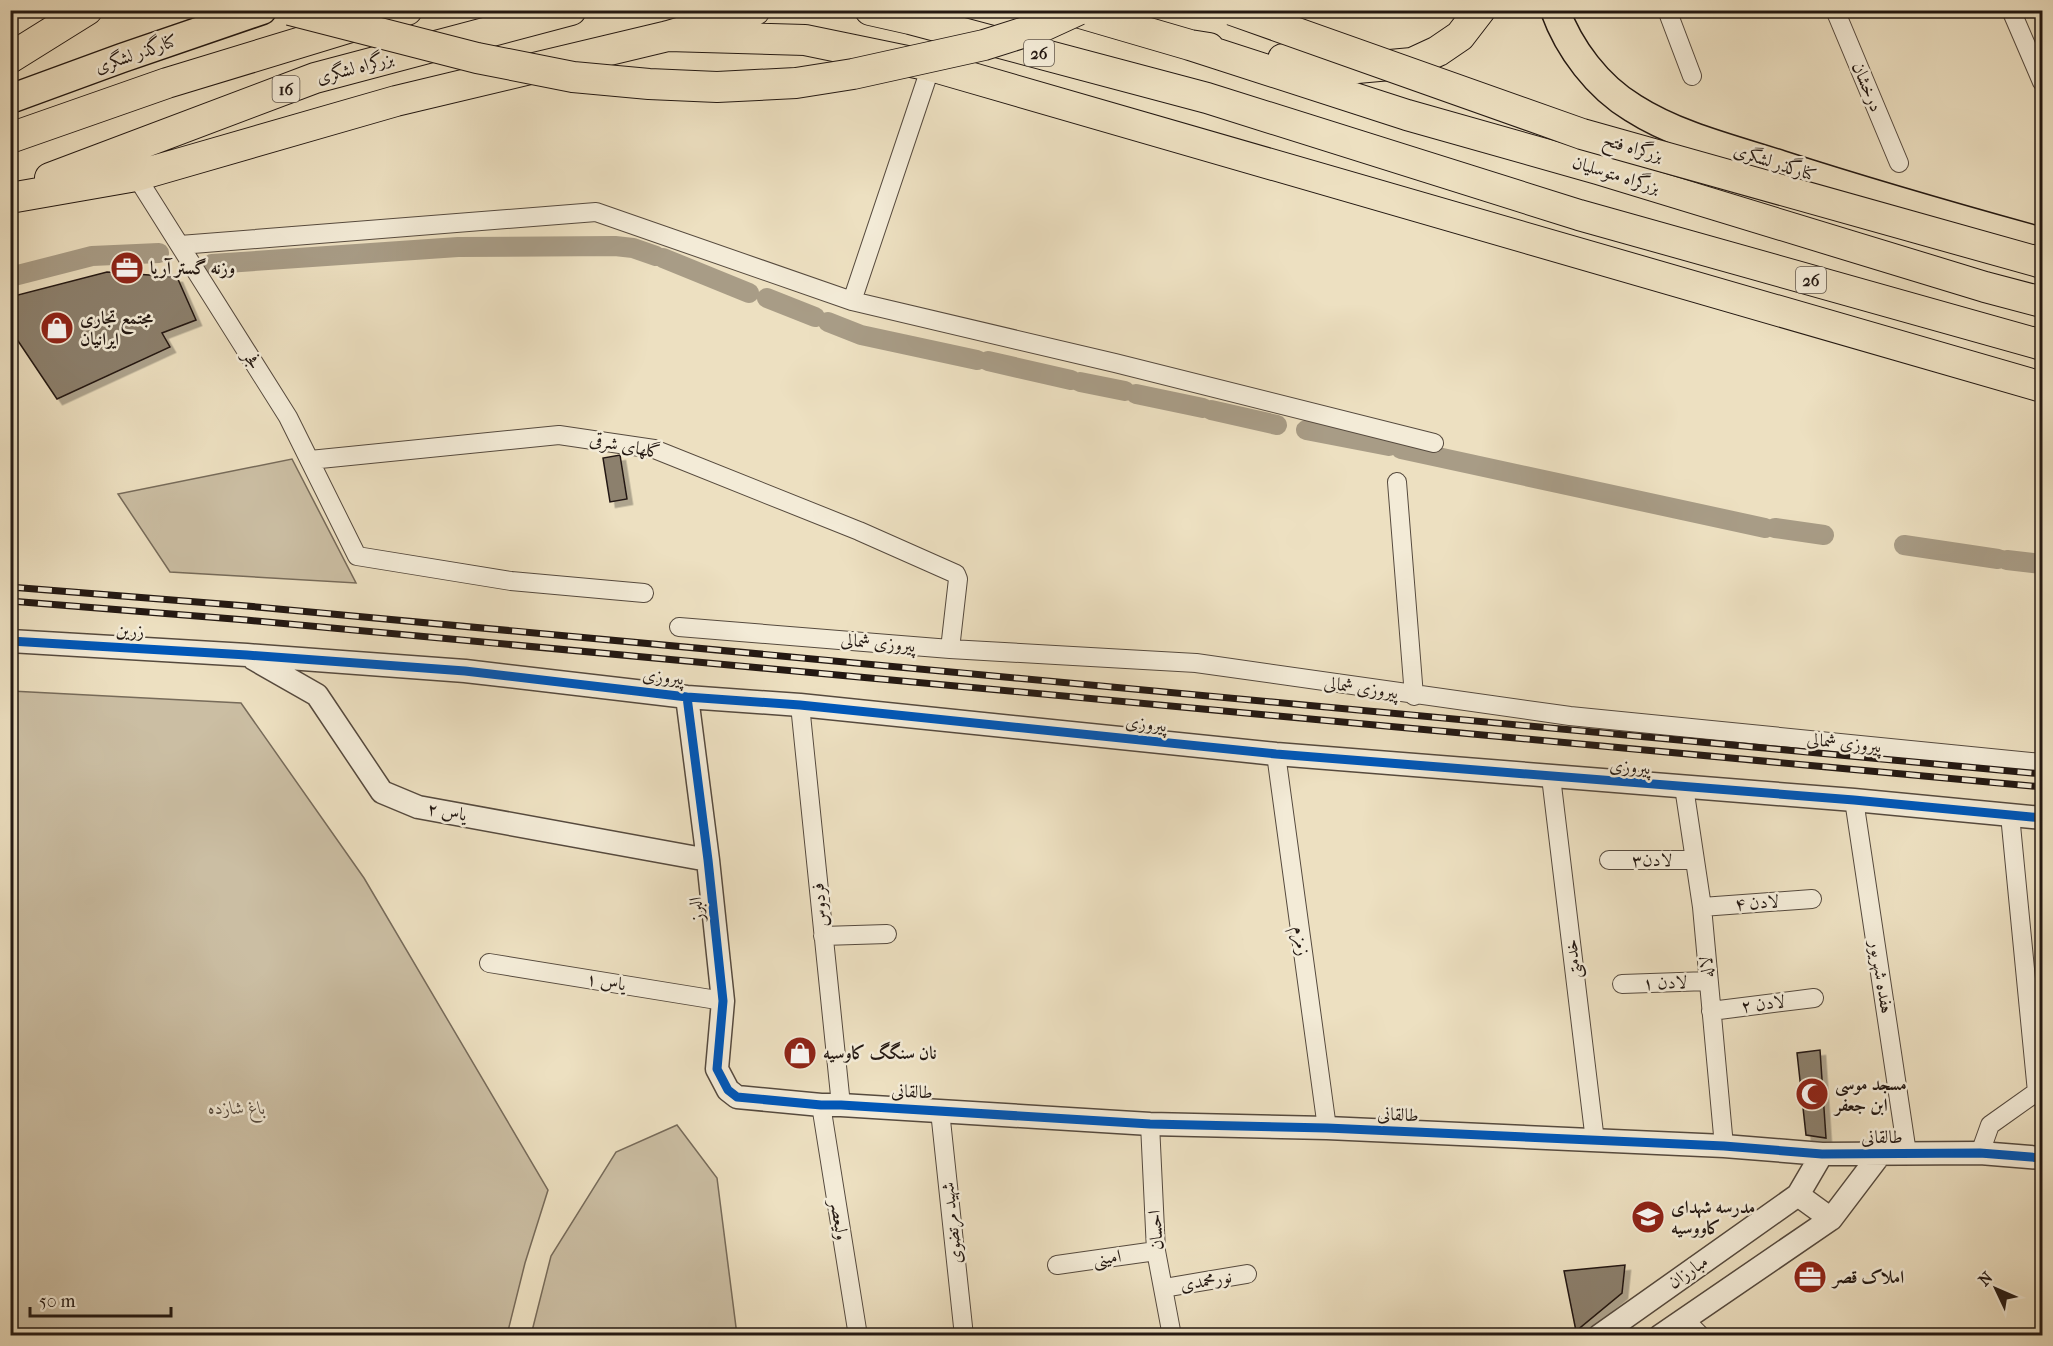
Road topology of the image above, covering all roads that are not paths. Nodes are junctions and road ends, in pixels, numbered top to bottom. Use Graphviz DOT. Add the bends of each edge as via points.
graph roads {
  1 [pos="87,10"];
  2 [pos="262,10"];
  3 [pos="290,10"];
  4 [pos="407,10"];
  5 [pos="571,10"];
  6 [pos="755,10"];
  7 [pos="870,10"];
  8 [pos="1070,10"];
  9 [pos="1078,10"];
  10 [pos="1232,10"];
  11 [pos="1480,10"];
  12 [pos="1555,10"];
  13 [pos="1667,10"];
  14 [pos="1835,10"];
  15 [pos="2011,10"];
  16 [pos="668,36"];
  17 [pos="1190,45"];
  18 [pos="10,58"];
  19 [pos="931,66"];
  20 [pos="1692,76"];
  21 [pos="2043,82"];
  22 [pos="10,99"];
  23 [pos="10,138"];
  24 [pos="1899,163"];
  25 [pos="136,176"];
  26 [pos="10,193"];
  27 [pos="10,198"];
  28 [pos="2043,242"];
  29 [pos="180,245"];
  30 [pos="2043,263"];
  31 [pos="852,301"];
  32 [pos="2043,302"];
  33 [pos="2043,345"];
  34 [pos="2043,387"];
  35 [pos="1434,443"];
  36 [pos="310,460"];
  37 [pos="1397,482"];
  38 [pos="644,593"];
  39 [pos="679,627"];
  40 [pos="10,641"];
  41 [pos="950,649"];
  42 [pos="247,655"];
  43 [pos="1414,696"];
  44 [pos="687,697"];
  45 [pos="800,705"];
  46 [pos="1276,754"];
  47 [pos="2043,763"];
  48 [pos="1551,777"];
  49 [pos="1684,787"];
  50 [pos="1854,800"];
  51 [pos="2010,815"];
  52 [pos="2043,818"];
  53 [pos="708,860"];
  54 [pos="1609,860"];
  55 [pos="1694,860"];
  56 [pos="1812,899"];
  57 [pos="1702,907"];
  58 [pos="886,933"];
  59 [pos="823,936"];
  60 [pos="489,963"];
  61 [pos="1708,981"];
  62 [pos="1622,984"];
  63 [pos="1814,998"];
  64 [pos="723,1001"];
  65 [pos="1711,1011"];
  66 [pos="2040,1090"];
  67 [pos="752,1099"];
  68 [pos="831,1105"];
  69 [pos="940,1111"];
  70 [pos="1150,1124"];
  71 [pos="1327,1128"];
  72 [pos="1595,1141"];
  73 [pos="1724,1146"];
  74 [pos="1881,1153"];
  75 [pos="1907,1153"];
  76 [pos="1821,1154"];
  77 [pos="1980,1154"];
  78 [pos="2043,1158"];
  79 [pos="1798,1195"];
  80 [pos="1831,1220"];
  81 [pos="1156,1251"];
  82 [pos="1057,1265"];
  83 [pos="1247,1275"];
  84 [pos="1164,1288"];
  85 [pos="1684,1319"];
  86 [pos="858,1335"];
  87 [pos="964,1335"];
  88 [pos="1172,1335"];
  89 [pos="1599,1335"];
  90 [pos="1660,1335"];
  91 [pos="1701,1335"];
  1 -- 18 [label="highway"];
  2 -- 22 [label="main road, کنارگذر لشگری"];
  3 -- 9 [label="highway, bridge" via="477,58 573,77 717,87 795,83 864,71 984,45 1041,27"];
  4 -- 23 [label="highway, 16" via="167,83"];
  5 -- 26 [label="highway, بزرگراه لشگری / 16" via="315,78"];
  6 -- 16 [label="highway"];
  7 -- 33 [label="highway, 26, bridge" via="1207,98 1580,215"];
  8 -- 17 [label="highway"];
  10 -- 30 [label="highway, بزرگراه فتح, bridge" via="1582,134"];
  11 -- 17 [label="highway" via="1460,36 1412,63 1346,69"];
  12 -- 28 [label="main road, کنارگذر لشگری" via="1571,43 1596,79 1631,108 1661,124 1887,199"];
  13 -- 20 [label="street"];
  14 -- 24 [label="street, درخشان"];
  15 -- 21 [label="street"];
  16 -- 19 [label="highway" via="805,40"];
  16 -- 25 [label="highway" via="396,101"];
  17 -- 32 [label="highway, بزرگراه متوسلیان" via="1407,115"];
  19 -- 31 [label="street"];
  19 -- 34 [label="highway"];
  25 -- 27 [label="highway"];
  25 -- 29 [label="street, فجر"];
  29 -- 31 [label="street" via="596,212"];
  29 -- 36 [label="street, فجر" via="288,417"];
  31 -- 35 [label="street"];
  36 -- 38 [label="street, فجر" via="353,551 363,558 511,581"];
  36 -- 41 [label="street, گلهای شرقی" via="559,435 654,449 849,526 953,573 958,579"];
  37 -- 43 [label="street"];
  39 -- 41 [label="street, پیروزی شمالی"];
  40 -- 42 [label="street, زرین"];
  41 -- 43 [label="street, پیروزی شمالی" via="1196,663"];
  42 -- 44 [label="street, پیروزی" via="465,671"];
  42 -- 53 [label="street, یاس ۲" via="316,695 382,792 418,807"];
  43 -- 47 [label="street, پیروزی شمالی" via="1570,716"];
  44 -- 45 [label="street, پیروزی"];
  44 -- 53 [label="street, البرز"];
  45 -- 46 [label="street, پیروزی"];
  45 -- 59 [label="street, فردوس"];
  46 -- 48 [label="street, پیروزی"];
  46 -- 71 [label="street, زمزم"];
  48 -- 49 [label="street, پیروزی"];
  48 -- 72 [label="street, خدمتی"];
  49 -- 50 [label="street, پیروزی"];
  49 -- 55 [label="street, لاله"];
  50 -- 51 [label="street, پیروزی"];
  50 -- 75 [label="street, هفده شهریور"];
  51 -- 52 [label="street, پیروزی"];
  51 -- 66 [label="street"];
  53 -- 64 [label="street, البرز"];
  54 -- 55 [label="street, لادن۳"];
  55 -- 57 [label="street, لاله"];
  56 -- 57 [label="street, لادن ۴"];
  57 -- 61 [label="street, لاله"];
  58 -- 59 [label="street"];
  59 -- 68 [label="street, فردوس"];
  60 -- 64 [label="street, یاس ۱"];
  61 -- 62 [label="street, لادن ۱"];
  61 -- 65 [label="street, لاله"];
  63 -- 65 [label="street, لادن ۲"];
  64 -- 67 [label="street, البرز" via="717,1070 728,1090 737,1097"];
  65 -- 73 [label="street, لاله"];
  66 -- 77 [label="street" via="1990,1125"];
  67 -- 68 [label="street, طالقانی"];
  68 -- 69 [label="street, طالقانی"];
  68 -- 86 [label="street, ولیعصر"];
  69 -- 70 [label="street, طالقانی"];
  69 -- 87 [label="street, شهید مرتضوی"];
  70 -- 71 [label="street, طالقانی"];
  70 -- 81 [label="street, احسان"];
  71 -- 72 [label="street, طالقانی"];
  72 -- 73 [label="street, طالقانی"];
  73 -- 76 [label="street, طالقانی"];
  74 -- 75 [label="street, طالقانی"];
  74 -- 76 [label="street, طالقانی"];
  74 -- 80 [label="street, مبارزان"];
  75 -- 77 [label="street, طالقانی"];
  76 -- 79 [label="street, مبارزان"];
  77 -- 78 [label="street, طالقانی"];
  79 -- 80 [label="street"];
  79 -- 89 [label="street, مبارزان"];
  80 -- 85 [label="street, مبارزان"];
  81 -- 82 [label="street, امینی"];
  81 -- 84 [label="street, احسان"];
  83 -- 84 [label="street, نورمحمدی"];
  84 -- 88 [label="street, احسان"];
  85 -- 90 [label="street, مبارزان"];
  85 -- 91 [label="street"];
}
